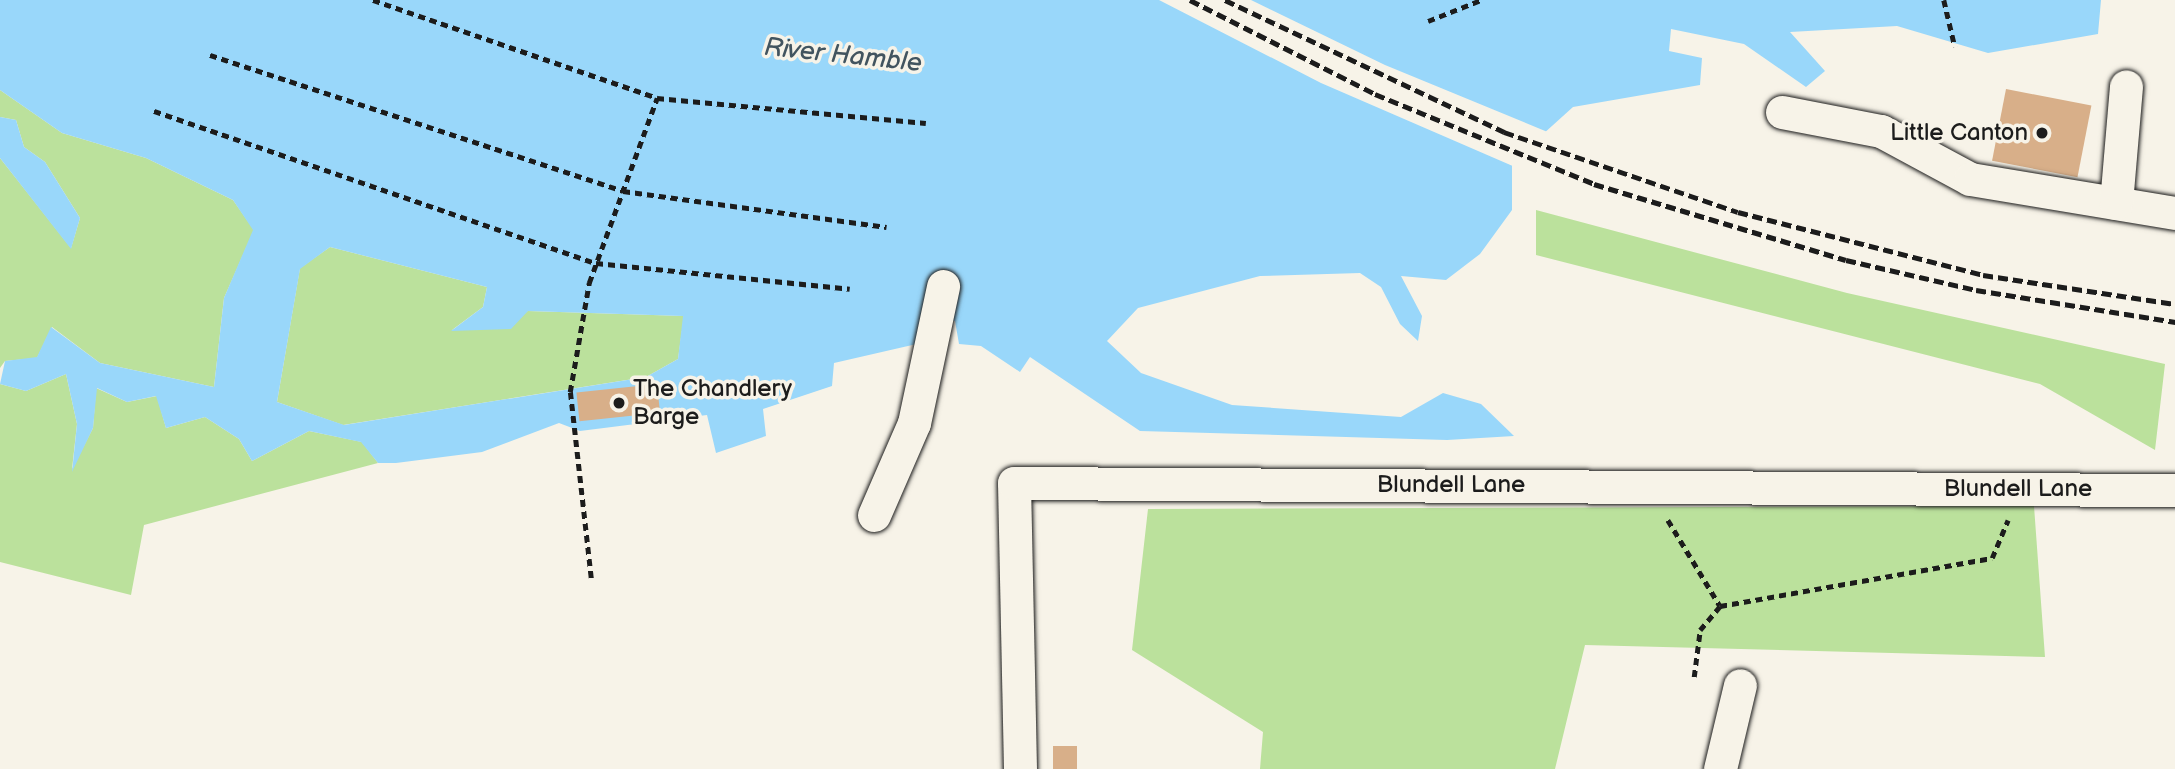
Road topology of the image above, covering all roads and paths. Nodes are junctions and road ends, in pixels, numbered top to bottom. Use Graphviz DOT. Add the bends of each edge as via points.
graph roads {
  1 [pos="373,0"];
  2 [pos="1481,0"];
  3 [pos="1944,0"];
  4 [pos="1427,21"];
  5 [pos="1955,47"];
  6 [pos="210,55"];
  7 [pos="2126,86"];
  8 [pos="657,98"];
  9 [pos="154,111"];
  10 [pos="1782,113"];
  11 [pos="926,124"];
  12 [pos="623,191"];
  13 [pos="2116,203"];
  14 [pos="2175,213"];
  15 [pos="887,227"];
  16 [pos="596,263"];
  17 [pos="943,286"];
  18 [pos="850,289"];
  19 [pos="1647,486"];
  20 [pos="2022,489"];
  21 [pos="2175,490"];
  22 [pos="874,514"];
  23 [pos="591,578"];
  24 [pos="1720,606"];
  25 [pos="1694,677"];
  26 [pos="1740,685"];
  27 [pos="1020,769"];
  28 [pos="1720,769"];
  1 -- 8 [label="path"];
  2 -- 4 [label="path"];
  3 -- 5 [label="path"];
  6 -- 12 [label="path"];
  7 -- 13 [label="street"];
  8 -- 11 [label="path"];
  8 -- 12 [label="path"];
  9 -- 16 [label="path"];
  10 -- 13 [label="street" via="1881,131 1970,178"];
  12 -- 15 [label="path"];
  12 -- 16 [label="path"];
  13 -- 14 [label="street"];
  16 -- 18 [label="path"];
  16 -- 23 [label="path" via="570,392"];
  17 -- 22 [label="street" via="914,423"];
  19 -- 20 [label="street, Blundell Lane"];
  19 -- 24 [label="path"];
  19 -- 27 [label="street, Blundell Lane" via="1014,482"];
  20 -- 21 [label="street, Blundell Lane"];
  20 -- 24 [label="path" via="1992,558"];
  24 -- 25 [label="path" via="1700,630"];
  26 -- 28 [label="street"];
}
